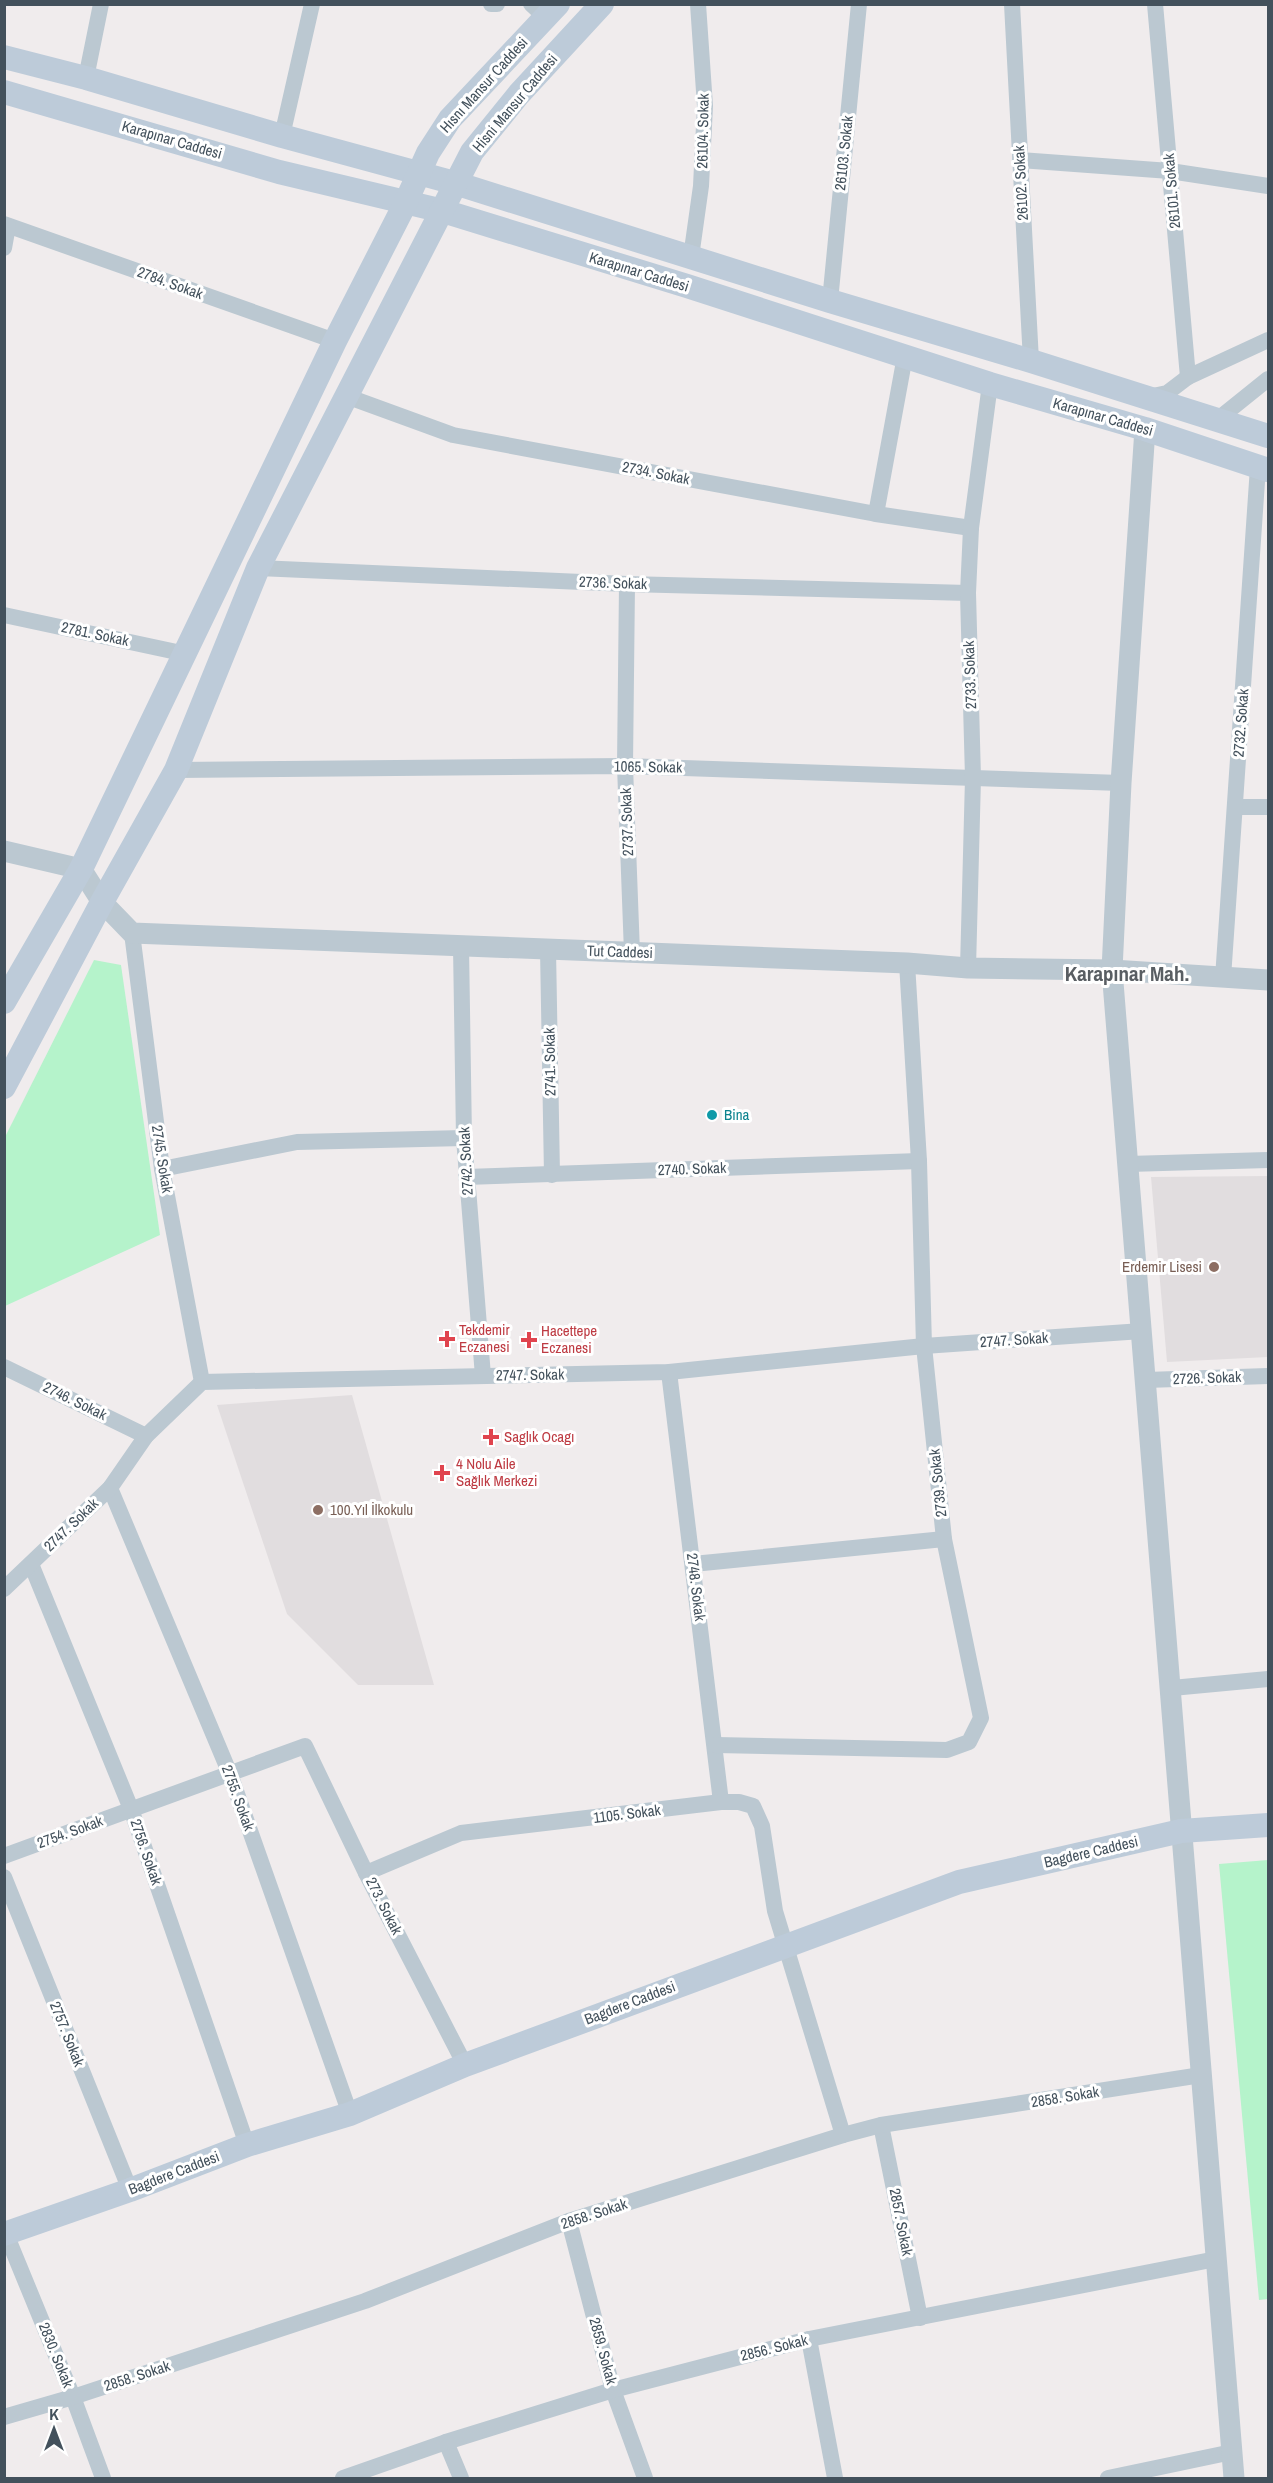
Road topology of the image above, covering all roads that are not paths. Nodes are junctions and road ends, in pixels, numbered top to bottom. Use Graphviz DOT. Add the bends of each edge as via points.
graph roads {
  1 [pos="101,4"];
  2 [pos="312,4"];
  3 [pos="491,4"];
  4 [pos="497,4"];
  5 [pos="602,4"];
  6 [pos="698,4"];
  7 [pos="859,4"];
  8 [pos="1012,4"];
  9 [pos="1155,4"];
  10 [pos="545,9"];
  11 [pos="4,57"];
  12 [pos="86,78"];
  13 [pos="4,92"];
  14 [pos="282,136"];
  15 [pos="1020,160"];
  16 [pos="1170,171"];
  17 [pos="420,172"];
  18 [pos="455,183"];
  19 [pos="1269,186"];
  20 [pos="405,204"];
  21 [pos="442,211"];
  22 [pos="6,225"];
  23 [pos="4,248"];
  24 [pos="691,257"];
  25 [pos="830,302"];
  26 [pos="1269,340"];
  27 [pos="335,342"];
  28 [pos="904,356"];
  29 [pos="1031,361"];
  30 [pos="1188,378"];
  31 [pos="1269,380"];
  32 [pos="990,384"];
  33 [pos="346,396"];
  34 [pos="1146,397"];
  35 [pos="1217,420"];
  36 [pos="1145,429"];
  37 [pos="1269,436"];
  38 [pos="1263,469"];
  39 [pos="876,514"];
  40 [pos="971,528"];
  41 [pos="258,568"];
  42 [pos="627,584"];
  43 [pos="968,593"];
  44 [pos="4,615"];
  45 [pos="186,654"];
  46 [pos="625,766"];
  47 [pos="176,770"];
  48 [pos="973,778"];
  49 [pos="1121,783"];
  50 [pos="1235,807"];
  51 [pos="1269,807"];
  52 [pos="4,851"];
  53 [pos="81,869"];
  54 [pos="102,902"];
  55 [pos="132,933"];
  56 [pos="462,946"];
  57 [pos="548,949"];
  58 [pos="632,953"];
  59 [pos="907,963"];
  60 [pos="968,968"];
  61 [pos="1112,970"];
  62 [pos="1223,978"];
  63 [pos="1269,980"];
  64 [pos="4,1002"];
  65 [pos="4,1087"];
  66 [pos="464,1138"];
  67 [pos="1269,1160"];
  68 [pos="919,1161"];
  69 [pos="1128,1164"];
  70 [pos="162,1169"];
  71 [pos="552,1175"];
  72 [pos="466,1177"];
  73 [pos="1142,1331"];
  74 [pos="924,1346"];
  75 [pos="4,1367"];
  76 [pos="669,1372"];
  77 [pos="483,1376"];
  78 [pos="1269,1376"];
  79 [pos="1146,1380"];
  80 [pos="202,1382"];
  81 [pos="146,1436"];
  82 [pos="110,1488"];
  83 [pos="944,1539"];
  84 [pos="31,1564"];
  85 [pos="693,1564"];
  86 [pos="4,1589"];
  87 [pos="1269,1679"];
  88 [pos="1172,1688"];
  89 [pos="716,1745"];
  90 [pos="305,1746"];
  91 [pos="230,1774"];
  92 [pos="721,1802"];
  93 [pos="131,1809"];
  94 [pos="1269,1825"];
  95 [pos="1181,1831"];
  96 [pos="4,1856"];
  97 [pos="366,1873"];
  98 [pos="4,1877"];
  99 [pos="787,1944"];
  100 [pos="465,2065"];
  101 [pos="1201,2075"];
  102 [pos="350,2114"];
  103 [pos="882,2126"];
  104 [pos="843,2135"];
  105 [pos="247,2145"];
  106 [pos="130,2190"];
  107 [pos="569,2221"];
  108 [pos="5,2232"];
  109 [pos="1216,2259"];
  110 [pos="920,2318"];
  111 [pos="809,2339"];
  112 [pos="613,2390"];
  113 [pos="73,2397"];
  114 [pos="4,2417"];
  115 [pos="446,2442"];
  116 [pos="1232,2452"];
  117 [pos="103,2478"];
  118 [pos="343,2478"];
  119 [pos="461,2478"];
  120 [pos="645,2478"];
  121 [pos="835,2478"];
  122 [pos="1108,2478"];
  123 [pos="1234,2478"];
  1 -- 12 [label="street"];
  2 -- 14 [label="street"];
  3 -- 4 [label="street"];
  5 -- 18 [label="main road, Hisni Mansur Caddesi" via="487,132"];
  6 -- 24 [label="street, 26104. Sokak" via="705,106 701,186"];
  7 -- 25 [label="street, 26103. Sokak"];
  8 -- 15 [label="street, 26102. Sokak"];
  9 -- 16 [label="street, 26101. Sokak"];
  10 -- 17 [label="main road, Hısnı Mansur Caddesi" via="450,119"];
  11 -- 12 [label="main road, Karapınar Caddesi"];
  12 -- 14 [label="main road, Karapınar Caddesi"];
  13 -- 20 [label="main road, Karapınar Caddesi" via="279,172"];
  14 -- 17 [label="main road, Karapınar Caddesi"];
  15 -- 16 [label="street"];
  15 -- 29 [label="street, 26102. Sokak"];
  16 -- 19 [label="street"];
  16 -- 30 [label="street, 26101. Sokak"];
  17 -- 18 [label="main road, Karapınar Caddesi"];
  17 -- 20 [label="main road, Hısnı Mansur Caddesi"];
  18 -- 21 [label="main road, Hisni Mansur Caddesi"];
  18 -- 24 [label="main road, Karapınar Caddesi"];
  20 -- 21 [label="main road, Karapınar Caddesi"];
  20 -- 27 [label="main road, Hısnı Mansur Caddesi"];
  21 -- 28 [label="main road, Karapınar Caddesi"];
  21 -- 33 [label="main road, Hisni Mansur Caddesi"];
  22 -- 23 [label="street"];
  22 -- 27 [label="street, 2784. Sokak"];
  24 -- 25 [label="main road, Karapınar Caddesi"];
  25 -- 29 [label="main road, Karapınar Caddesi"];
  26 -- 30 [label="street"];
  27 -- 45 [label="main road, Hısnı Mansur Caddesi"];
  28 -- 32 [label="main road, Karapınar Caddesi"];
  28 -- 39 [label="street"];
  29 -- 34 [label="main road, Karapınar Caddesi"];
  30 -- 34 [label="street" via="1167,393"];
  31 -- 35 [label="street"];
  32 -- 36 [label="main road, Karapınar Caddesi"];
  32 -- 40 [label="street, 2733. Sokak"];
  33 -- 39 [label="street, 2734. Sokak" via="453,435"];
  33 -- 41 [label="main road, Hisni Mansur Caddesi"];
  34 -- 35 [label="main road, Karapınar Caddesi"];
  35 -- 37 [label="main road, Karapınar Caddesi"];
  36 -- 38 [label="main road, Karapınar Caddesi"];
  36 -- 49 [label="street"];
  38 -- 50 [label="street, 2732. Sokak"];
  39 -- 40 [label="street, 2734. Sokak"];
  40 -- 43 [label="street, 2733. Sokak"];
  41 -- 42 [label="street, 2736. Sokak"];
  41 -- 47 [label="main road, Hisni Mansur Caddesi"];
  42 -- 43 [label="street, 2736. Sokak"];
  42 -- 46 [label="street, 2737. Sokak"];
  43 -- 48 [label="street, 2733. Sokak"];
  44 -- 45 [label="street, 2781. Sokak"];
  45 -- 53 [label="main road, Hısnı Mansur Caddesi"];
  46 -- 47 [label="street, 1065. Sokak"];
  46 -- 48 [label="street, 1065. Sokak"];
  46 -- 58 [label="street, 2737. Sokak"];
  47 -- 54 [label="main road, Hisni Mansur Caddesi"];
  48 -- 49 [label="street, 1065. Sokak"];
  48 -- 60 [label="street, 2733. Sokak"];
  49 -- 61 [label="street"];
  50 -- 51 [label="street"];
  50 -- 62 [label="street, 2732. Sokak"];
  52 -- 53 [label="street"];
  53 -- 54 [label="street"];
  53 -- 64 [label="main road, Hısnı Mansur Caddesi"];
  54 -- 55 [label="street"];
  54 -- 65 [label="main road, Hisni Mansur Caddesi"];
  55 -- 56 [label="street, Tut Caddesi"];
  55 -- 70 [label="street, 2745. Sokak"];
  56 -- 57 [label="street, Tut Caddesi"];
  56 -- 66 [label="street, 2742. Sokak"];
  57 -- 58 [label="street, Tut Caddesi"];
  57 -- 71 [label="street, 2741. Sokak"];
  58 -- 59 [label="street, Tut Caddesi"];
  59 -- 60 [label="street, Tut Caddesi"];
  59 -- 68 [label="street, 2739. Sokak"];
  60 -- 61 [label="street, Tut Caddesi"];
  61 -- 62 [label="street, Tut Caddesi"];
  61 -- 69 [label="street"];
  62 -- 63 [label="street, Tut Caddesi"];
  66 -- 70 [label="street" via="297,1142"];
  66 -- 72 [label="street, 2742. Sokak"];
  67 -- 69 [label="street"];
  68 -- 71 [label="street, 2740. Sokak"];
  68 -- 74 [label="street, 2739. Sokak"];
  69 -- 73 [label="street"];
  70 -- 80 [label="street, 2745. Sokak"];
  71 -- 72 [label="street, 2740. Sokak"];
  72 -- 77 [label="street, 2742. Sokak"];
  73 -- 74 [label="street, 2747. Sokak"];
  73 -- 79 [label="street"];
  74 -- 76 [label="street, 2747. Sokak"];
  74 -- 83 [label="street, 2739. Sokak"];
  75 -- 81 [label="street, 2746. Sokak"];
  76 -- 77 [label="street, 2747. Sokak"];
  76 -- 85 [label="street, 2748. Sokak"];
  77 -- 80 [label="street, 2747. Sokak"];
  78 -- 79 [label="street, 2726. Sokak"];
  79 -- 88 [label="street"];
  80 -- 81 [label="street, 2747. Sokak"];
  81 -- 82 [label="street, 2747. Sokak"];
  82 -- 84 [label="street, 2747. Sokak"];
  82 -- 91 [label="street, 2755. Sokak"];
  83 -- 85 [label="street"];
  83 -- 89 [label="street, 2739. Sokak" via="981,1718 969,1742 947,1750"];
  84 -- 86 [label="street, 2747. Sokak"];
  84 -- 93 [label="street, 2756. Sokak"];
  85 -- 89 [label="street, 2748. Sokak"];
  87 -- 88 [label="street"];
  88 -- 95 [label="street"];
  89 -- 92 [label="street, 2748. Sokak"];
  90 -- 91 [label="street, 2754. Sokak"];
  90 -- 97 [label="street, 273. Sokak"];
  91 -- 93 [label="street, 2754. Sokak"];
  91 -- 102 [label="street, 2755. Sokak"];
  92 -- 97 [label="street, 1105. Sokak" via="461,1833"];
  92 -- 99 [label="street, 1105. Sokak" via="753,1806 762,1826 775,1911"];
  93 -- 96 [label="street, 2754. Sokak"];
  93 -- 105 [label="street, 2756. Sokak"];
  94 -- 95 [label="main road, Bagdere Caddesi"];
  95 -- 99 [label="main road, Bagdere Caddesi" via="959,1882"];
  95 -- 101 [label="street"];
  97 -- 100 [label="street, 273. Sokak"];
  98 -- 106 [label="street, 2757. Sokak"];
  99 -- 100 [label="main road, Bagdere Caddesi"];
  99 -- 104 [label="street"];
  100 -- 102 [label="main road, Bagdere Caddesi"];
  101 -- 103 [label="street, 2858. Sokak"];
  101 -- 109 [label="street"];
  102 -- 105 [label="main road, Bagdere Caddesi"];
  103 -- 104 [label="street, 2858. Sokak"];
  103 -- 110 [label="street, 2857. Sokak"];
  104 -- 107 [label="street, 2858. Sokak"];
  105 -- 106 [label="main road, Bagdere Caddesi"];
  106 -- 108 [label="main road, Bagdere Caddesi"];
  107 -- 112 [label="street, 2859. Sokak"];
  107 -- 113 [label="street, 2858. Sokak" via="365,2301"];
  108 -- 113 [label="street, 2830. Sokak"];
  109 -- 110 [label="street, 2856. Sokak"];
  109 -- 116 [label="street"];
  110 -- 111 [label="street, 2856. Sokak"];
  111 -- 112 [label="street, 2856. Sokak"];
  111 -- 121 [label="street"];
  112 -- 115 [label="street, 2856. Sokak"];
  112 -- 120 [label="street, 2859. Sokak"];
  113 -- 114 [label="street, 2858. Sokak"];
  113 -- 117 [label="street, 2830. Sokak"];
  115 -- 118 [label="street, 2856. Sokak"];
  115 -- 119 [label="street"];
  116 -- 122 [label="street"];
  116 -- 123 [label="street"];
}
